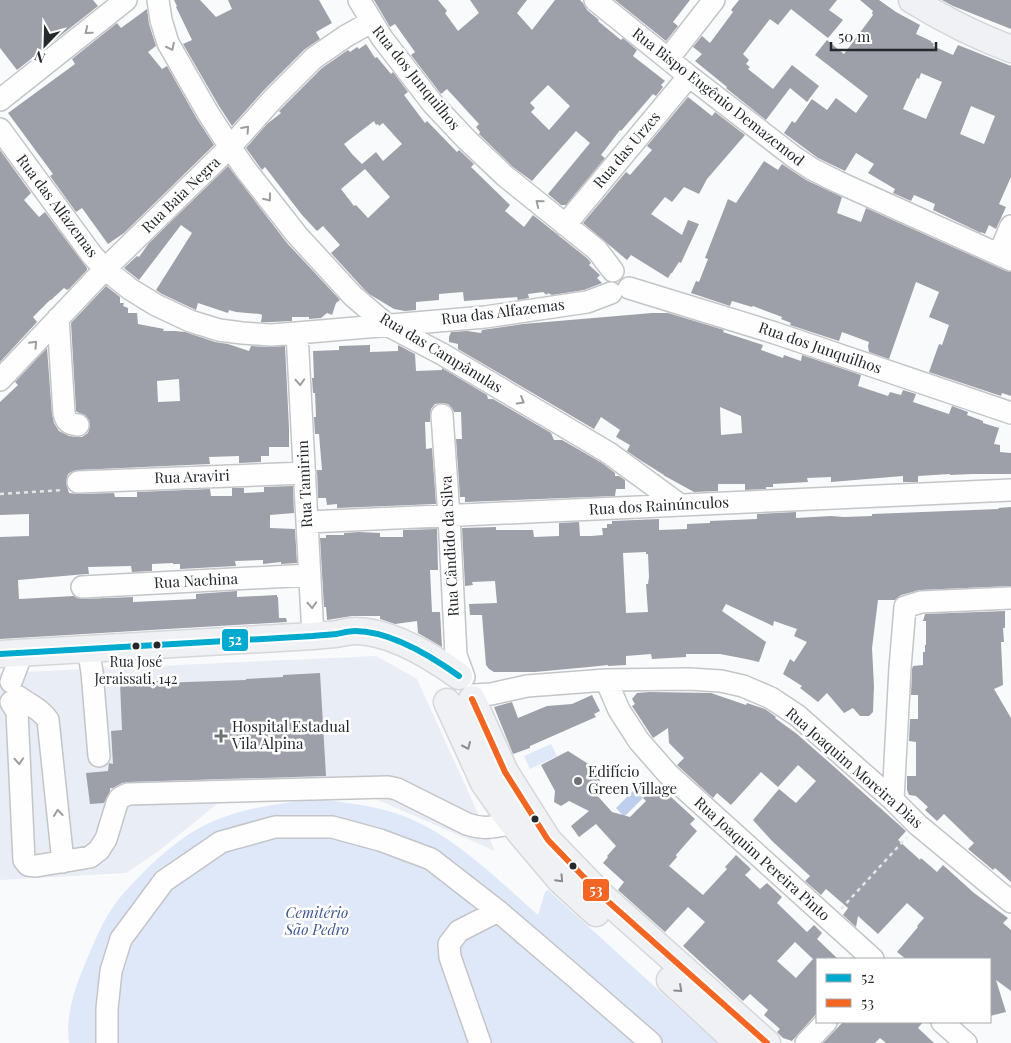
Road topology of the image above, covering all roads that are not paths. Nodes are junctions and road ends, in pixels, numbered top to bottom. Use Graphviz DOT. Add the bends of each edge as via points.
graph roads {
  1 [pos="126,0"];
  2 [pos="158,0"];
  3 [pos="359,0"];
  4 [pos="595,0"];
  5 [pos="714,0"];
  6 [pos="912,0"];
  7 [pos="371,22"];
  8 [pos="1011,49"];
  9 [pos="668,59"];
  10 [pos="689,76"];
  11 [pos="0,100"];
  12 [pos="0,129"];
  13 [pos="230,147"];
  14 [pos="565,225"];
  15 [pos="1011,226"];
  16 [pos="1005,257"];
  17 [pos="105,269"];
  18 [pos="620,290"];
  19 [pos="58,318"];
  20 [pos="387,325"];
  21 [pos="297,333"];
  22 [pos="0,380"];
  23 [pos="1011,413"];
  24 [pos="442,415"];
  25 [pos="78,425"];
  26 [pos="305,473"];
  27 [pos="78,482"];
  28 [pos="1011,490"];
  29 [pos="680,505"];
  30 [pos="449,516"];
  31 [pos="308,522"];
  32 [pos="310,575"];
  33 [pos="82,587"];
  34 [pos="1011,598"];
  35 [pos="325,635"];
  36 [pos="88,649"];
  37 [pos="11,654"];
  38 [pos="606,680"];
  39 [pos="461,688"];
  40 [pos="13,695"];
  41 [pos="99,756"];
  42 [pos="893,800"];
  43 [pos="512,823"];
  44 [pos="62,862"];
  45 [pos="1011,902"];
  46 [pos="498,911"];
  47 [pos="872,958"];
  48 [pos="825,1023"];
  49 [pos="943,1023"];
  50 [pos="107,1043"];
  51 [pos="480,1043"];
  52 [pos="650,1043"];
  53 [pos="738,1043"];
  54 [pos="767,1043"];
  55 [pos="806,1043"];
  56 [pos="966,1043"];
  1 -- 11 [label="street, one-way"];
  2 -- 13 [label="street, Rua das Campânulas, one-way" via="168,43"];
  3 -- 7 [label="street, Rua dos Junquilhos"];
  4 -- 9 [label="street, Rua Bispo Eugênio Demazemod"];
  5 -- 9 [label="street"];
  6 -- 8 [label="main road" via="989,41"];
  13 -- 7 [label="street, Rua Baia Negra, one-way" via="314,58"];
  14 -- 7 [label="street, Rua dos Junquilhos, one-way" via="467,140 433,104"];
  9 -- 10 [label="street, Rua Bispo Eugênio Demazemod"];
  10 -- 14 [label="street, Rua das Urzes"];
  10 -- 16 [label="street, Rua Bispo Eugênio Demazemod" via="812,169"];
  12 -- 17 [label="street, Rua das Alfazemas"];
  13 -- 17 [label="street, Rua Baia Negra"];
  13 -- 20 [label="street, Rua das Campânulas, one-way" via="297,235 353,296"];
  14 -- 18 [label="street, Rua dos Junquilhos" via="597,250 613,271 626,274 630,282"];
  15 -- 16 [label="street"];
  17 -- 19 [label="street, Rua Baia Negra"];
  17 -- 21 [label="street, Rua das Alfazemas" via="156,305 190,321 242,333"];
  18 -- 20 [label="street, Rua das Alfazemas" via="587,302 485,317"];
  18 -- 23 [label="street, Rua dos Junquilhos" via="775,333"];
  22 -- 19 [label="street, Rua Baia Negra, one-way"];
  19 -- 25 [label="street" via="64,413 70,424"];
  20 -- 21 [label="street, Rua das Alfazemas"];
  20 -- 29 [label="street, Rua das Campânulas, one-way" via="609,453"];
  21 -- 26 [label="street, Rua Tamirim, one-way"];
  24 -- 30 [label="street, Rua Cândido da Silva"];
  26 -- 27 [label="street, Rua Araviri"];
  26 -- 31 [label="street, Rua Tamirim"];
  28 -- 29 [label="street, Rua dos Rainúnculos"];
  29 -- 30 [label="street, Rua dos Rainúnculos"];
  30 -- 31 [label="street, Rua dos Rainúnculos"];
  30 -- 39 [label="street, Rua Cândido da Silva" via="456,655"];
  31 -- 32 [label="street, Rua Tamirim"];
  32 -- 33 [label="street, Rua Nachina"];
  32 -- 35 [label="street, Rua Tamirim, one-way"];
  34 -- 42 [label="street" via="921,602 905,607"];
  35 -- 36 [label="main road"];
  35 -- 39 [label="main road" via="415,660"];
  36 -- 37 [label="main road"];
  36 -- 41 [label="street"];
  37 -- 40 [label="street"];
  38 -- 39 [label="street, Rua Joaquim Moreira Dias" via="527,686 491,694"];
  38 -- 42 [label="street, Rua Joaquim Moreira Dias" via="689,679 744,686 771,698 798,716"];
  38 -- 47 [label="street, Rua Joaquim Pereira Pinto" via="619,710 639,742 668,774"];
  39 -- 43 [label="main road, one-way" via="484,783"];
  39 -- 54 [label="main road" via="505,772 548,840 603,897"];
  44 -- 40 [label="street, one-way" via="48,720 44,714"];
  40 -- 44 [label="street, one-way" via="24,860 28,865 36,866"];
  42 -- 45 [label="street, Rua Joaquim Moreira Dias"];
  43 -- 44 [label="street" via="477,828 388,787 128,794 117,802 106,840 99,850 90,857"];
  43 -- 53 [label="main road, one-way" via="560,880"];
  46 -- 50 [label="street" via="431,859 332,827 274,827 220,842 164,880 121,939 111,971"];
  46 -- 51 [label="street" via="459,931 449,944 450,958"];
  46 -- 52 [label="street"];
  48 -- 55 [label="street"];
  49 -- 56 [label="street"];
}
